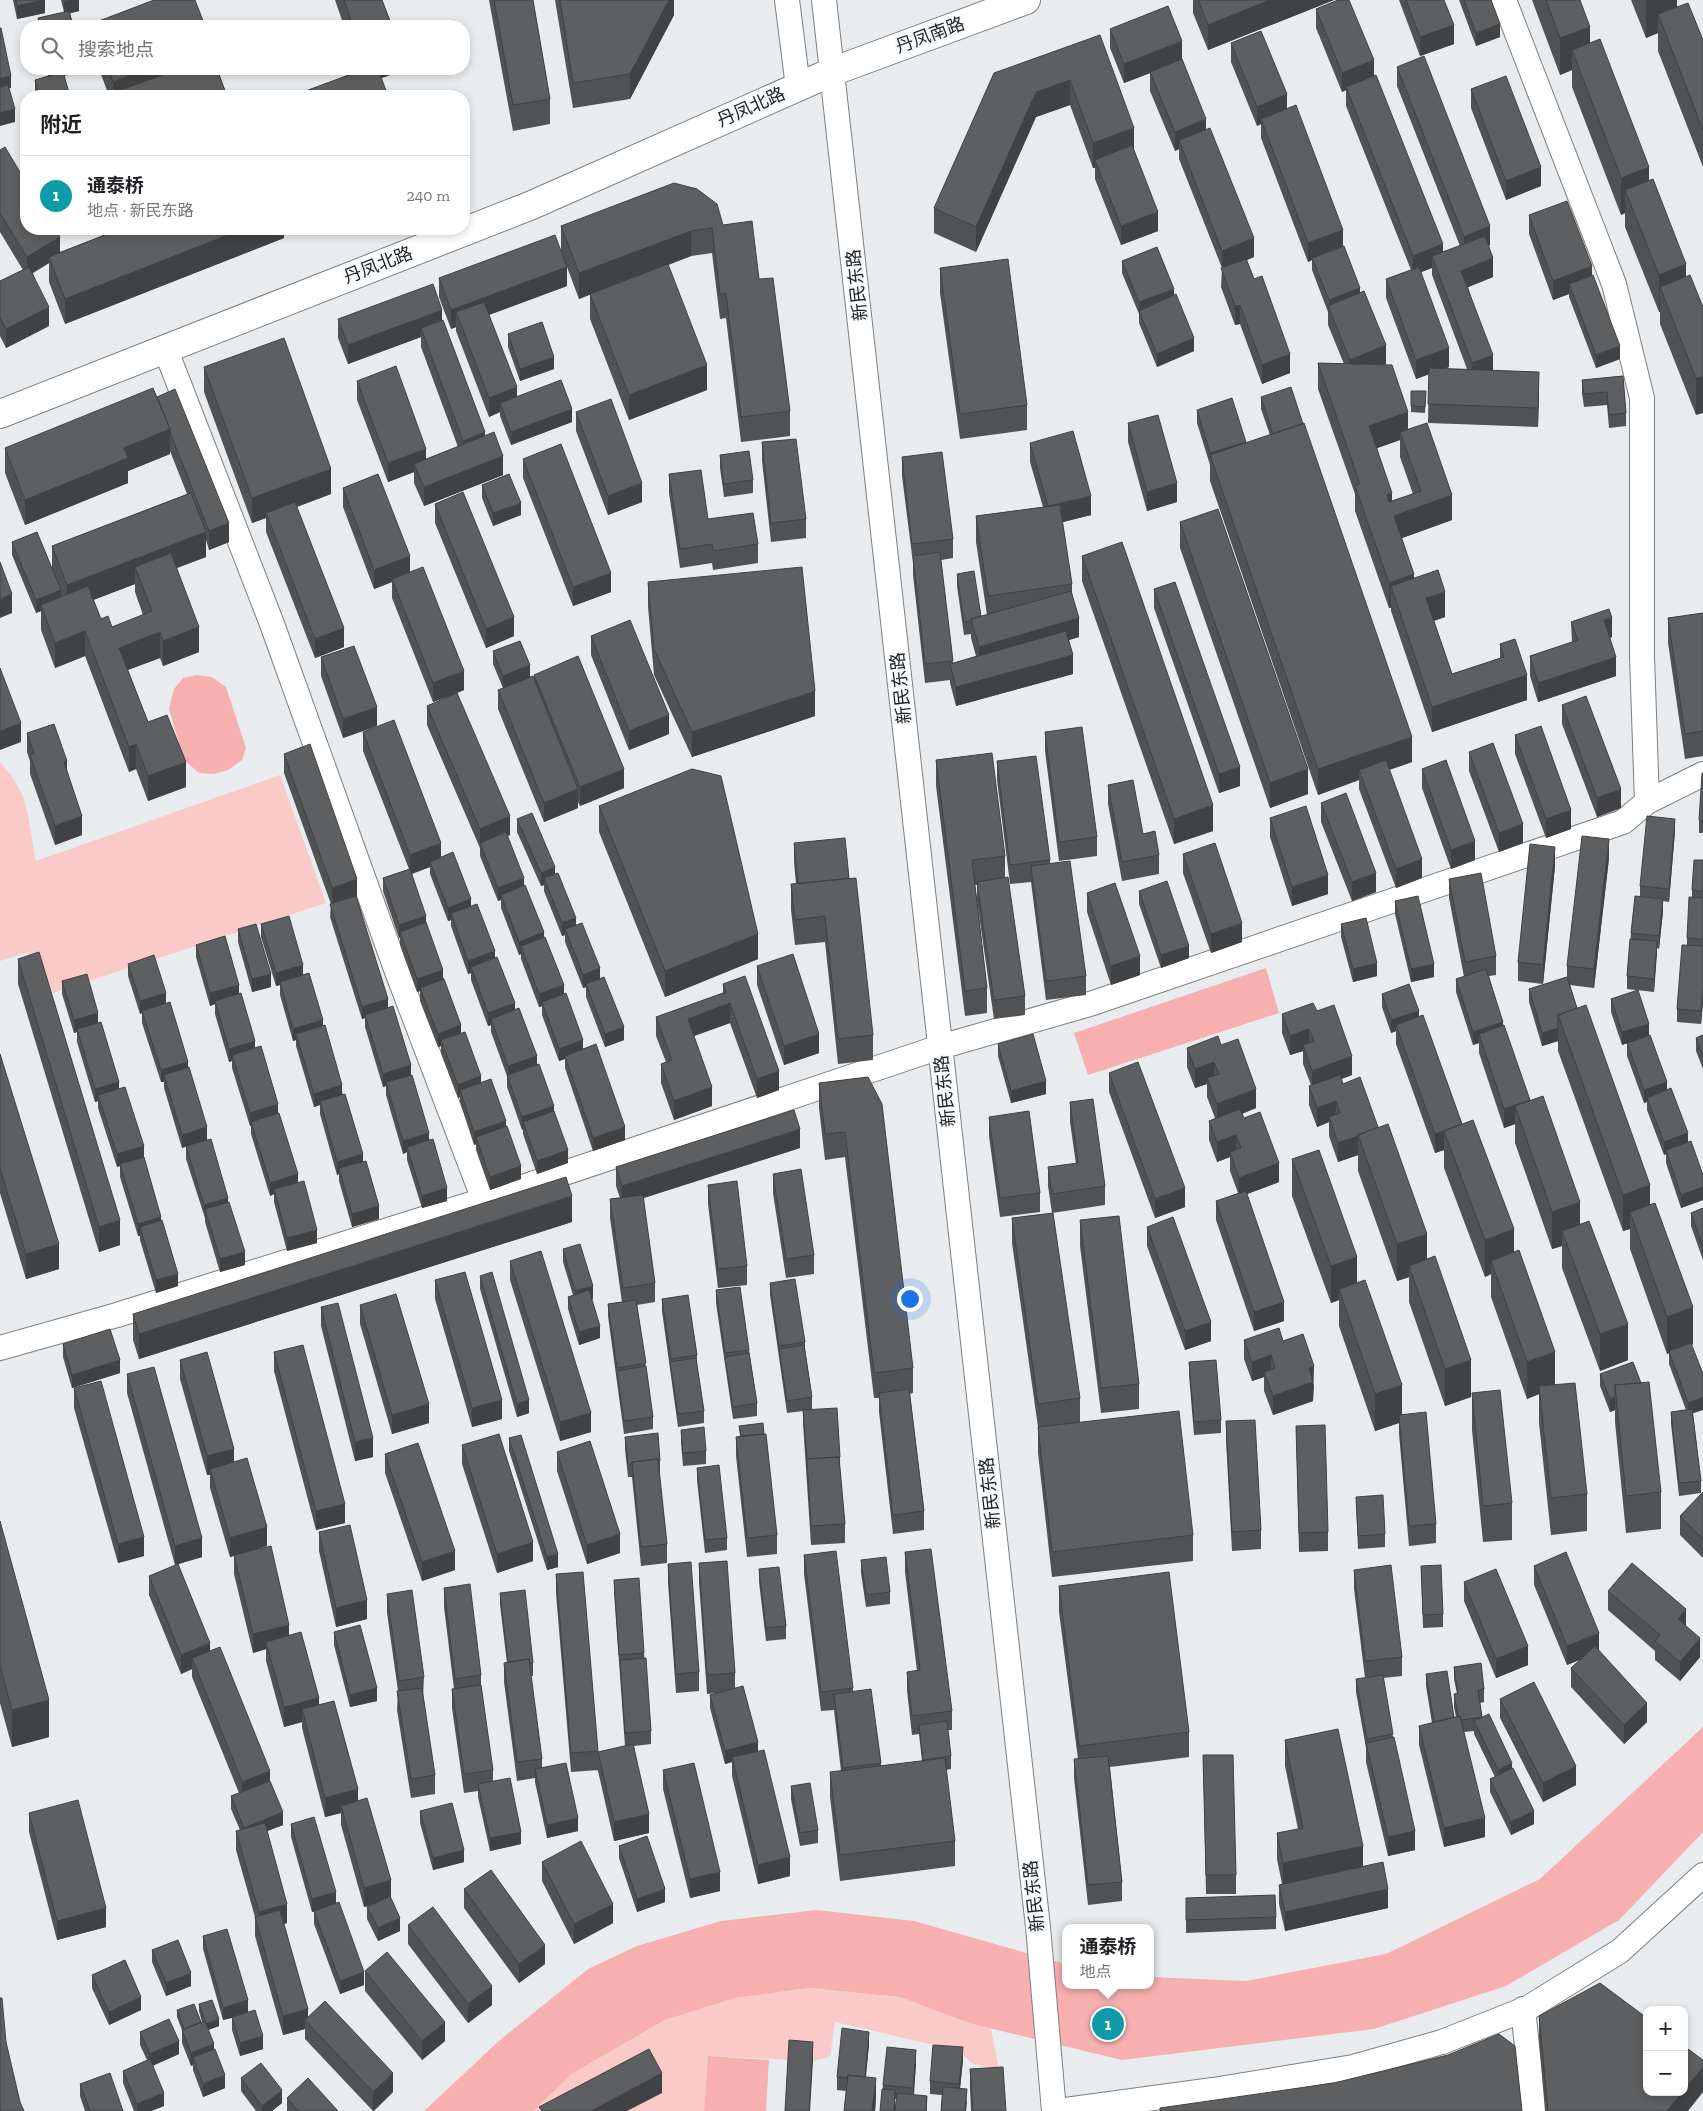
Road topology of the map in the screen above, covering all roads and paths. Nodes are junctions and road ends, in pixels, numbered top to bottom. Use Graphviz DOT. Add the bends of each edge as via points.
graph roads {
  1 [pos="787,0"];
  2 [pos="824,0"];
  3 [pos="1026,0"];
  4 [pos="1504,0"];
  5 [pos="834,71"];
  6 [pos="798,87"];
  7 [pos="470,229"];
  8 [pos="455,235"];
  9 [pos="165,348"];
  10 [pos="0,414"];
  11 [pos="1703,774"];
  12 [pos="1647,802"];
  13 [pos="940,1048"];
  14 [pos="484,1200"];
  15 [pos="0,1348"];
  16 [pos="1703,1875"];
  17 [pos="1523,2009"];
  18 [pos="1054,2111"];
  19 [pos="1058,2111"];
  20 [pos="1534,2111"];
  1 -- 6 [label="street"];
  2 -- 5 [label="street, 新民东路"];
  3 -- 5 [label="main road, 丹凤南路"];
  4 -- 12 [label="street" via="1614,284 1642,398 1642,656"];
  5 -- 6 [label="main road, 丹凤北路"];
  5 -- 13 [label="street, 新民东路"];
  6 -- 7 [label="main road, 丹凤北路"];
  8 -- 9 [label="main road, 丹凤北路"];
  9 -- 10 [label="main road, 丹凤北路"];
  9 -- 14 [label="street" via="272,624 396,969"];
  11 -- 12 [label="street"];
  12 -- 13 [label="street" via="1623,822 1093,1003"];
  13 -- 14 [label="street"];
  13 -- 18 [label="street, 新民东路" via="1038,1927"];
  14 -- 15 [label="street" via="117,1315"];
  16 -- 17 [label="street" via="1620,1951"];
  17 -- 19 [label="street" via="1442,2042 1353,2067"];
  17 -- 20 [label="street"];
}
